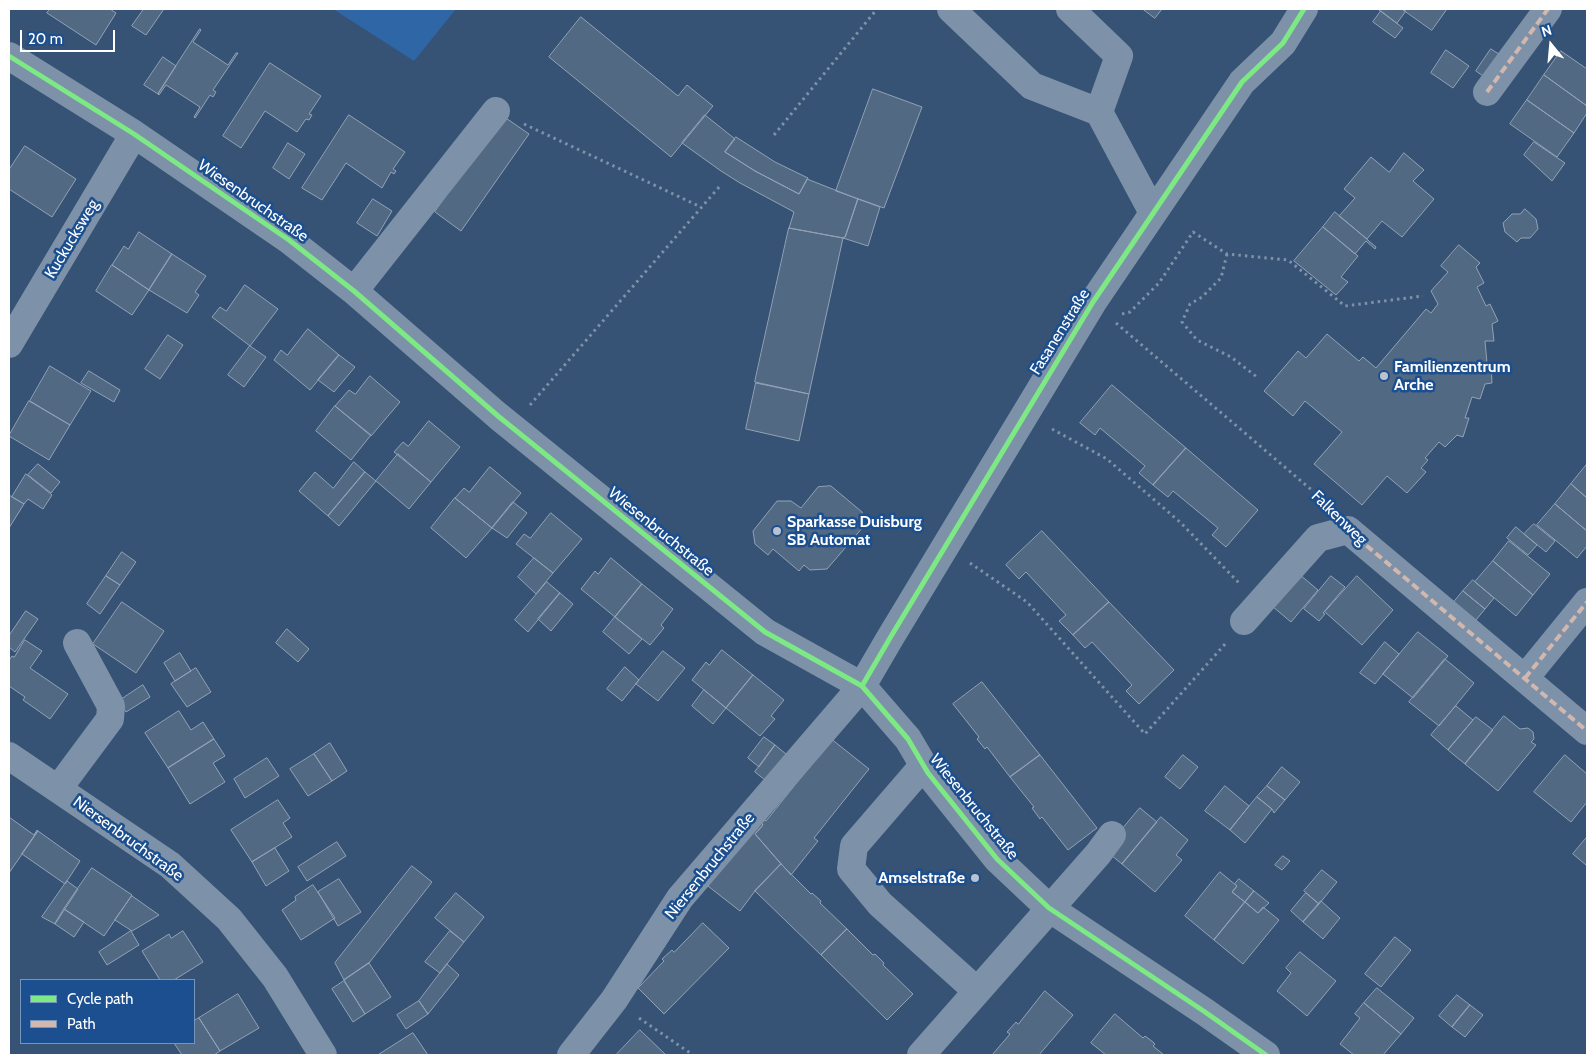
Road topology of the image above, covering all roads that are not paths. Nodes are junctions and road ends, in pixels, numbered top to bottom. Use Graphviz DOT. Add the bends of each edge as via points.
graph roads {
  1 [pos="951,9"];
  2 [pos="1070,9"];
  3 [pos="1304,9"];
  4 [pos="1548,9"];
  5 [pos="9,56"];
  6 [pos="1487,92"];
  7 [pos="496,111"];
  8 [pos="1099,112"];
  9 [pos="134,134"];
  10 [pos="1153,213"];
  11 [pos="354,292"];
  12 [pos="9,344"];
  13 [pos="1587,602"];
  14 [pos="1252,613"];
  15 [pos="77,643"];
  16 [pos="1525,678"];
  17 [pos="862,686"];
  18 [pos="1587,732"];
  19 [pos="9,756"];
  20 [pos="923,766"];
  21 [pos="58,789"];
  22 [pos="1112,835"];
  23 [pos="1049,908"];
  24 [pos="977,991"];
  25 [pos="323,1055"];
  26 [pos="571,1055"];
  27 [pos="921,1055"];
  28 [pos="1266,1055"];
  1 -- 8 [label="street" via="1032,86"];
  2 -- 8 [label="street" via="1119,56"];
  3 -- 10 [label="street, Fasanenstraße" via="1283,43 1242,82"];
  4 -- 6 [label="street"];
  5 -- 9 [label="street, Wiesenbruchstraße"];
  7 -- 11 [label="street"];
  8 -- 10 [label="street"];
  9 -- 11 [label="street, Wiesenbruchstraße" via="289,240"];
  9 -- 12 [label="street, Kuckucksweg"];
  10 -- 17 [label="street, Fasanenstraße" via="1101,310 1025,415"];
  11 -- 17 [label="street, Wiesenbruchstraße" via="512,426 765,632"];
  13 -- 16 [label="street"];
  14 -- 16 [label="street, Falkenweg" via="1318,538 1348,530"];
  15 -- 21 [label="street" via="111,706 110,719"];
  16 -- 18 [label="street, Falkenweg"];
  17 -- 20 [label="street, Wiesenbruchstraße" via="908,739"];
  17 -- 26 [label="street, Niersenbruchstraße" via="680,898 614,1000"];
  19 -- 21 [label="street, Niersenbruchstraße"];
  20 -- 23 [label="street, Wiesenbruchstraße" via="997,859"];
  20 -- 24 [label="street" via="854,846 850,869 880,904"];
  21 -- 25 [label="street, Niersenbruchstraße" via="170,865 230,919 275,977"];
  22 -- 23 [label="street"];
  23 -- 24 [label="street"];
  23 -- 28 [label="street, Wiesenbruchstraße"];
  24 -- 27 [label="street"];
}
